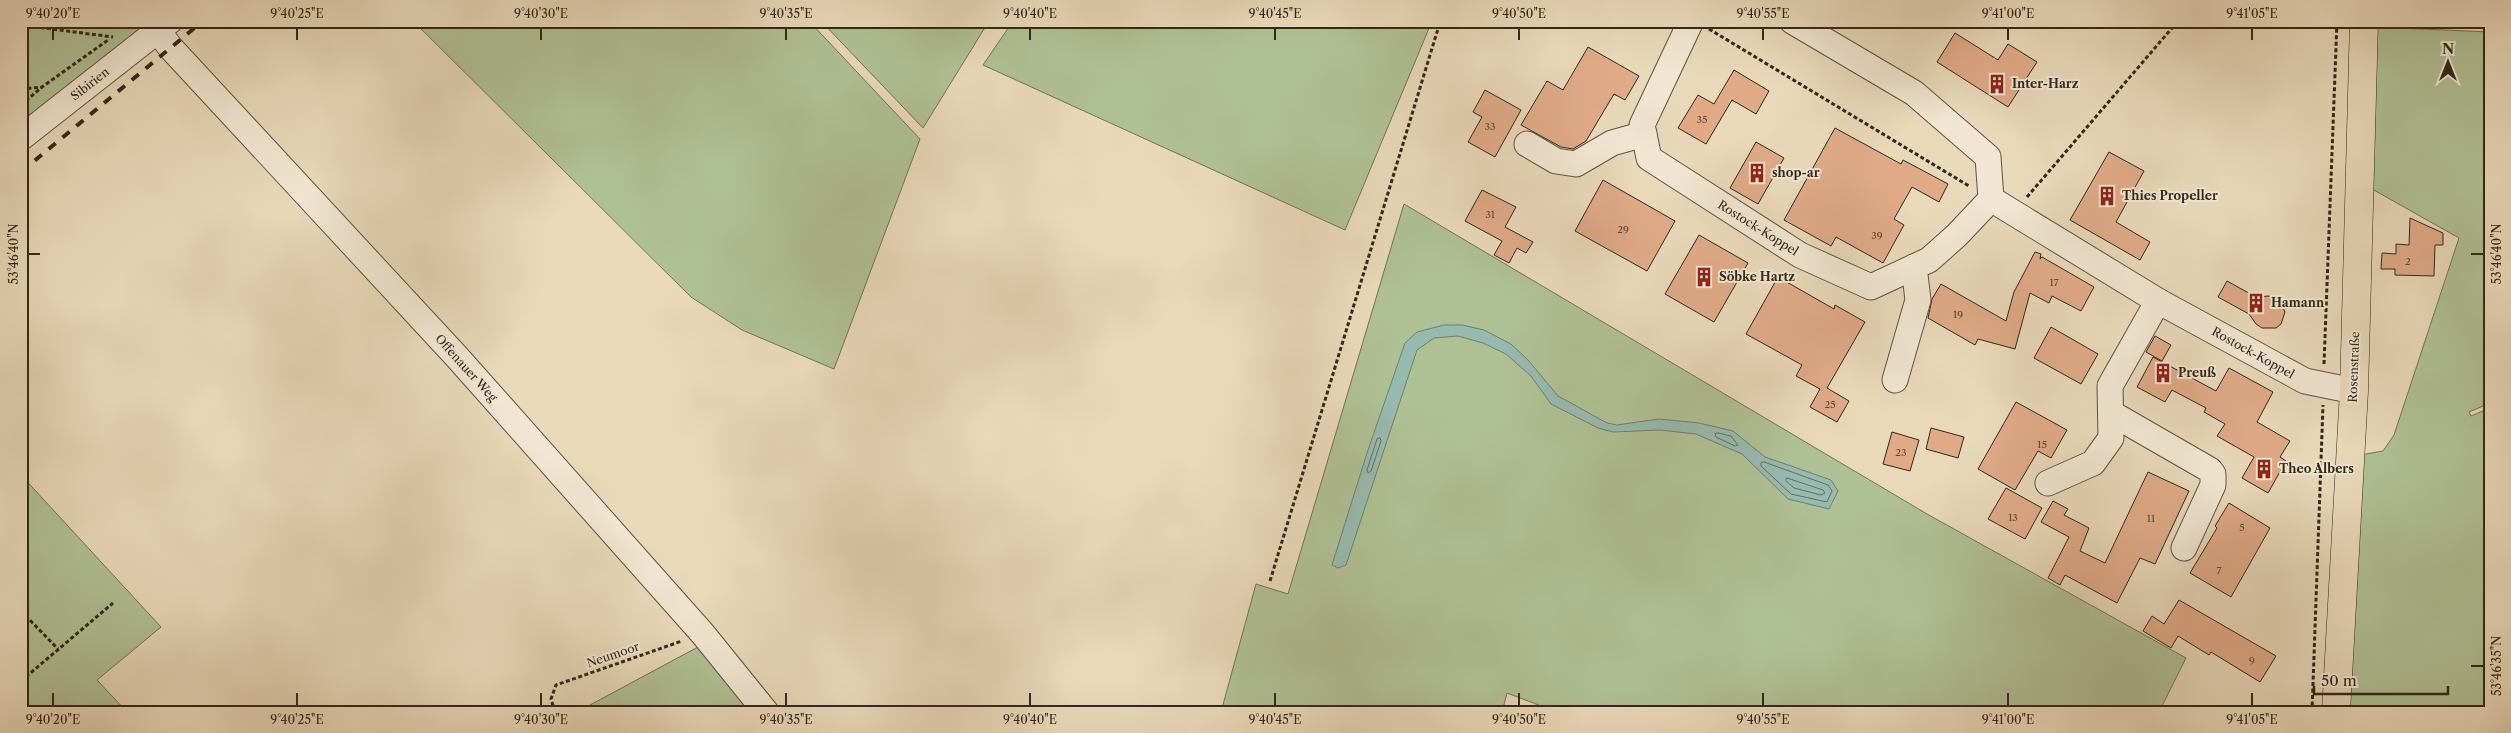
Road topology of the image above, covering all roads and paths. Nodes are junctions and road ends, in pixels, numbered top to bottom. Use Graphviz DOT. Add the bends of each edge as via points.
graph roads {
  1 [pos="1442,21"];
  2 [pos="1792,21"];
  3 [pos="2178,21"];
  4 [pos="2337,21"];
  5 [pos="2364,21"];
  6 [pos="1698,24"];
  7 [pos="21,25"];
  8 [pos="164,26"];
  9 [pos="120,32"];
  10 [pos="113,37"];
  11 [pos="42,87"];
  12 [pos="21,89"];
  13 [pos="21,105"];
  14 [pos="1644,134"];
  15 [pos="21,138"];
  16 [pos="1527,144"];
  17 [pos="1991,199"];
  18 [pos="2013,213"];
  19 [pos="1914,267"];
  20 [pos="2158,301"];
  21 [pos="1895,380"];
  22 [pos="2324,385"];
  23 [pos="2354,391"];
  24 [pos="2110,413"];
  25 [pos="2048,483"];
  26 [pos="2184,548"];
  27 [pos="1270,580"];
  28 [pos="113,602"];
  29 [pos="21,610"];
  30 [pos="703,634"];
  31 [pos="58,650"];
  32 [pos="21,681"];
  33 [pos="555,712"];
  34 [pos="766,712"];
  35 [pos="2312,712"];
  36 [pos="2336,712"];
  1 -- 27 [label="path"];
  2 -- 17 [label="street" via="1914,93 1988,157"];
  3 -- 18 [label="path"];
  4 -- 22 [label="path"];
  5 -- 23 [label="main road, Rosenstraße"];
  6 -- 14 [label="street, Rostock-Koppel" via="1642,125"];
  6 -- 17 [label="path"];
  7 -- 10 [label="path"];
  8 -- 15 [label="street, Sibirien"];
  8 -- 30 [label="street, Offenauer Weg" via="177,54 457,357"];
  9 -- 10 [label="path"];
  10 -- 11 [label="path"];
  11 -- 12 [label="path"];
  11 -- 13 [label="path"];
  14 -- 16 [label="street" via="1612,143 1576,164 1556,161"];
  14 -- 19 [label="street, Rostock-Koppel" via="1649,158 1800,255 1871,287"];
  17 -- 18 [label="street, Rostock-Koppel"];
  17 -- 19 [label="street, Rostock-Koppel" via="1929,260"];
  18 -- 20 [label="street, Rostock-Koppel"];
  19 -- 21 [label="street" via="1918,300"];
  20 -- 22 [label="street, Rostock-Koppel" via="2305,382"];
  20 -- 24 [label="street" via="2110,386"];
  22 -- 23 [label="street, Rostock-Koppel"];
  22 -- 35 [label="path"];
  23 -- 36 [label="main road, Rosenstraße"];
  24 -- 25 [label="street" via="2111,438 2093,463"];
  24 -- 26 [label="street" via="2213,474 2214,485"];
  28 -- 31 [label="path"];
  29 -- 31 [label="path"];
  30 -- 33 [label="path, Neumoor" via="556,684 551,699"];
  30 -- 34 [label="street, Offenauer Weg"];
  31 -- 32 [label="path"];
}
